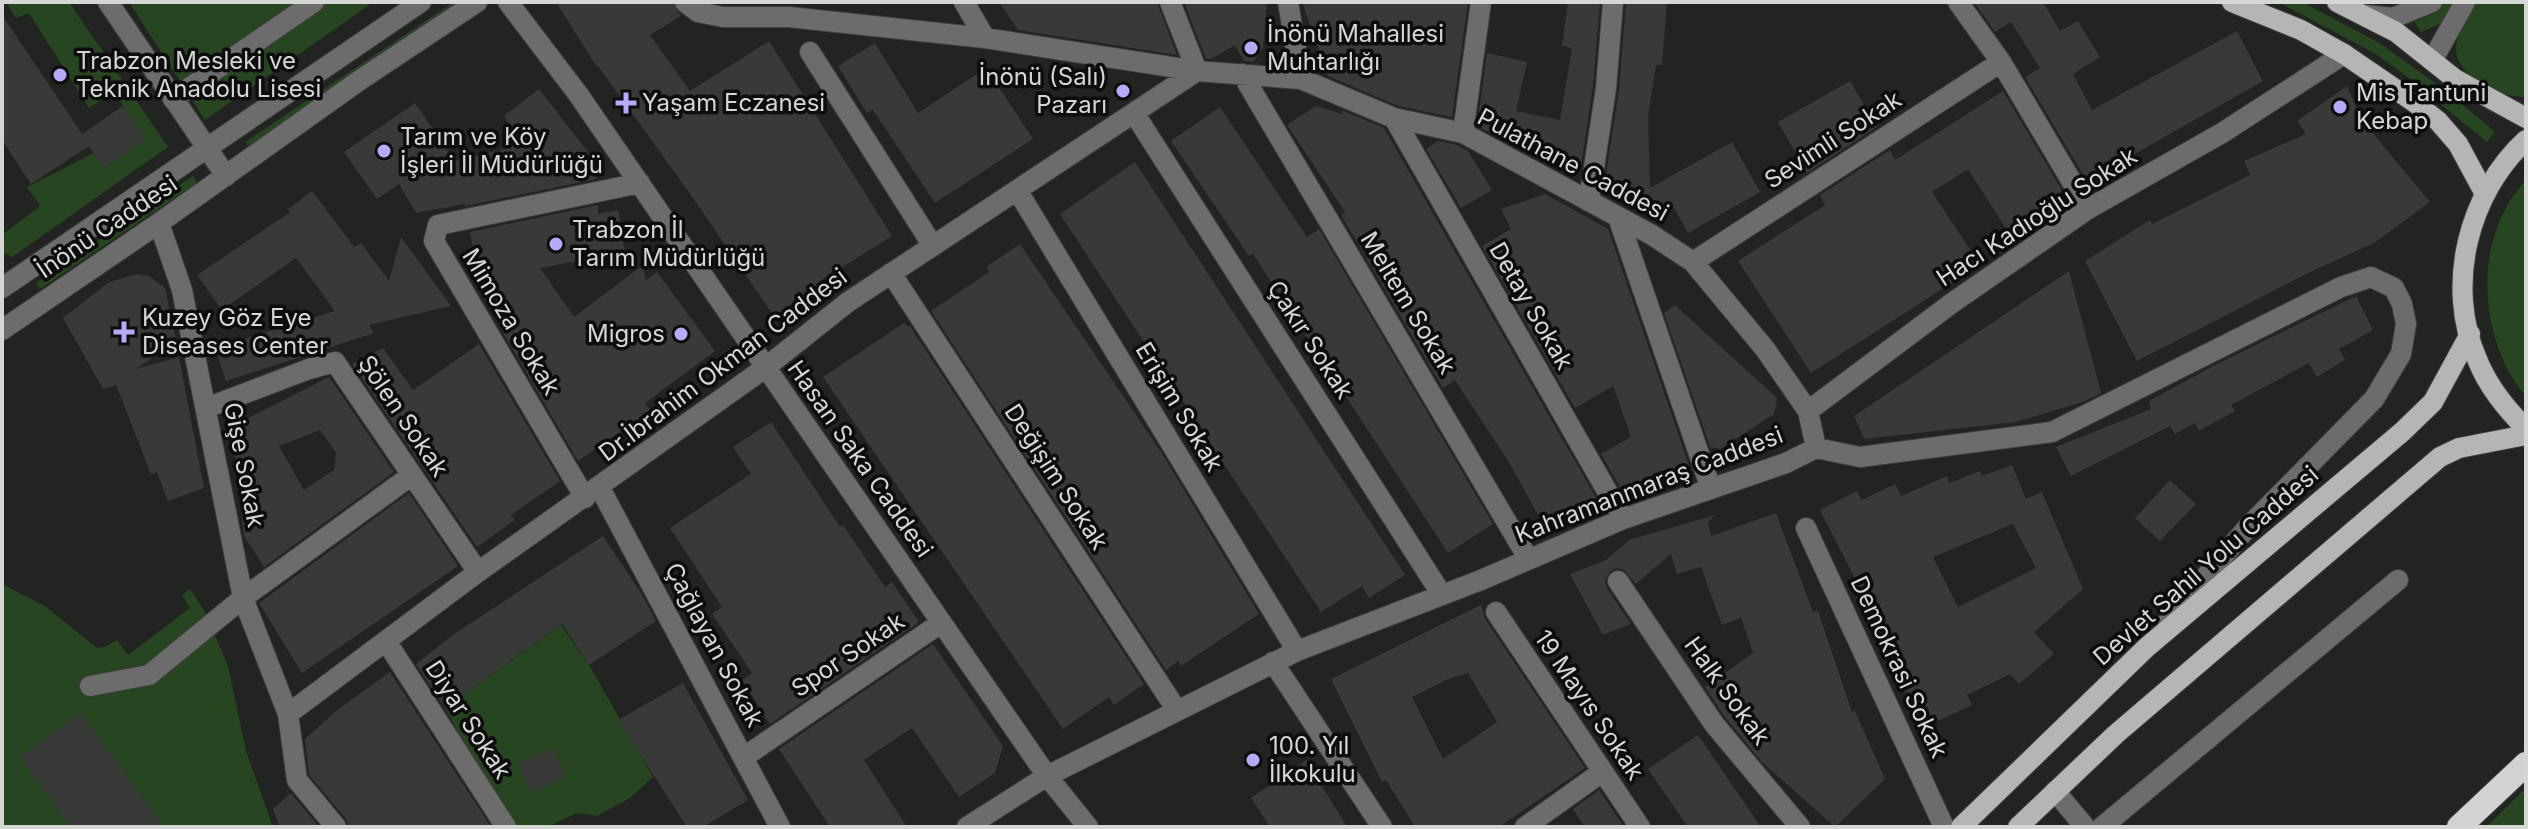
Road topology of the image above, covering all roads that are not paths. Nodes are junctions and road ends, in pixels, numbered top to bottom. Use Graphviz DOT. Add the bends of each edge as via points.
graph roads {
  1 [pos="108,2"];
  2 [pos="314,2"];
  3 [pos="421,2"];
  4 [pos="477,2"];
  5 [pos="508,2"];
  6 [pos="685,2"];
  7 [pos="747,2"];
  8 [pos="964,2"];
  9 [pos="1170,2"];
  10 [pos="1288,2"];
  11 [pos="1481,2"];
  12 [pos="1613,2"];
  13 [pos="1958,2"];
  14 [pos="2232,2"];
  15 [pos="2337,2"];
  16 [pos="2432,2"];
  17 [pos="2465,2"];
  18 [pos="397,8"];
  19 [pos="2366,15"];
  20 [pos="723,17"];
  21 [pos="985,38"];
  22 [pos="810,52"];
  23 [pos="2344,54"];
  24 [pos="2433,59"];
  25 [pos="2001,62"];
  26 [pos="1197,71"];
  27 [pos="1242,74"];
  28 [pos="1301,79"];
  29 [pos="173,99"];
  30 [pos="1134,113"];
  31 [pos="1394,118"];
  32 [pos="2526,118"];
  33 [pos="1463,133"];
  34 [pos="2526,140"];
  35 [pos="206,149"];
  36 [pos="226,176"];
  37 [pos="640,183"];
  38 [pos="1017,190"];
  39 [pos="2485,194"];
  40 [pos="1589,201"];
  41 [pos="2088,209"];
  42 [pos="1618,217"];
  43 [pos="159,223"];
  44 [pos="933,246"];
  45 [pos="1693,262"];
  46 [pos="891,273"];
  47 [pos="2,288"];
  48 [pos="2,298"];
  49 [pos="10,325"];
  50 [pos="2470,334"];
  51 [pos="765,368"];
  52 [pos="206,408"];
  53 [pos="1808,411"];
  54 [pos="2526,432"];
  55 [pos="1816,448"];
  56 [pos="412,475"];
  57 [pos="1711,489"];
  58 [pos="592,493"];
  59 [pos="1623,519"];
  60 [pos="1806,528"];
  61 [pos="1528,558"];
  62 [pos="478,572"];
  63 [pos="2398,580"];
  64 [pos="1618,581"];
  65 [pos="1442,595"];
  66 [pos="243,598"];
  67 [pos="1496,612"];
  68 [pos="941,623"];
  69 [pos="386,641"];
  70 [pos="2147,647"];
  71 [pos="1297,651"];
  72 [pos="1273,662"];
  73 [pos="90,686"];
  74 [pos="1176,709"];
  75 [pos="288,714"];
  76 [pos="744,757"];
  77 [pos="2526,764"];
  78 [pos="1602,772"];
  79 [pos="1047,776"];
  80 [pos="2055,791"];
  81 [pos="336,827"];
  82 [pos="506,827"];
  83 [pos="780,827"];
  84 [pos="967,827"];
  85 [pos="1088,827"];
  86 [pos="1382,827"];
  87 [pos="1525,827"];
  88 [pos="1640,827"];
  89 [pos="1800,827"];
  90 [pos="1944,827"];
  91 [pos="1961,827"];
  92 [pos="2018,827"];
  93 [pos="2085,827"];
  94 [pos="2102,827"];
  95 [pos="2459,827"];
  1 -- 29 [label="street"];
  2 -- 29 [label="street"];
  3 -- 18 [label="street, İnönü Caddesi"];
  4 -- 36 [label="street, İnönü Caddesi"];
  5 -- 37 [label="street, Hasan Saka Caddesi"];
  6 -- 20 [label="street, Pulathane Caddesi" via="698,12"];
  7 -- 20 [label="street"];
  8 -- 21 [label="street"];
  9 -- 26 [label="street"];
  10 -- 28 [label="street"];
  11 -- 33 [label="street"];
  12 -- 40 [label="street"];
  13 -- 25 [label="street"];
  14 -- 23 [label="main road"];
  15 -- 19 [label="main road"];
  16 -- 19 [label="street" via="2393,18"];
  17 -- 24 [label="street"];
  18 -- 35 [label="street, İnönü Caddesi"];
  19 -- 24 [label="main road"];
  20 -- 21 [label="street, Pulathane Caddesi" via="789,17"];
  21 -- 26 [label="street, Pulathane Caddesi"];
  22 -- 44 [label="street"];
  23 -- 39 [label="main road" via="2438,121 2458,144"];
  23 -- 41 [label="street, Hacı Kadıoğlu Sokak" via="2222,133"];
  24 -- 32 [label="main road" via="2455,79"];
  25 -- 41 [label="street"];
  25 -- 45 [label="street, Sevimli Sokak"];
  26 -- 27 [label="street, Pulathane Caddesi"];
  26 -- 30 [label="street, Dr.İbrahim Okman Caddesi"];
  27 -- 28 [label="street, Pulathane Caddesi"];
  27 -- 61 [label="street, Meltem Sokak"];
  28 -- 31 [label="street, Pulathane Caddesi"];
  29 -- 35 [label="street"];
  30 -- 38 [label="street, Dr.İbrahim Okman Caddesi"];
  30 -- 65 [label="street, Çakır Sokak"];
  31 -- 33 [label="street, Pulathane Caddesi"];
  31 -- 59 [label="street, Detay Sokak"];
  33 -- 40 [label="street, Pulathane Caddesi"];
  34 -- 39 [label="main road"];
  35 -- 36 [label="street"];
  35 -- 47 [label="street, İnönü Caddesi"];
  36 -- 43 [label="street, İnönü Caddesi"];
  37 -- 51 [label="street, Hasan Saka Caddesi"];
  37 -- 58 [label="street, Mimoza Sokak" via="438,225 434,241"];
  38 -- 44 [label="street, Dr.İbrahim Okman Caddesi"];
  38 -- 71 [label="street, Erişim Sokak"];
  39 -- 50 [label="main road" via="2463,267"];
  40 -- 42 [label="street, Pulathane Caddesi"];
  41 -- 53 [label="street, Hacı Kadıoğlu Sokak"];
  42 -- 45 [label="street, Pulathane Caddesi"];
  42 -- 57 [label="street"];
  43 -- 49 [label="street, İnönü Caddesi"];
  43 -- 52 [label="street, Gişe Sokak" via="182,290"];
  44 -- 46 [label="street, Dr.İbrahim Okman Caddesi"];
  45 -- 53 [label="street, Pulathane Caddesi"];
  46 -- 51 [label="street, Dr.İbrahim Okman Caddesi"];
  46 -- 74 [label="street, Değişim Sokak"];
  48 -- 49 [label="street, İnönü Caddesi"];
  50 -- 54 [label="main road" via="2476,359 2499,400"];
  50 -- 70 [label="main road, Devlet Sahil Yolu Caddesi" via="2433,402"];
  51 -- 58 [label="street, Dr.İbrahim Okman Caddesi"];
  51 -- 68 [label="street, Hasan Saka Caddesi"];
  52 -- 56 [label="street, Şölen Sokak" via="335,362"];
  52 -- 66 [label="street, Gişe Sokak"];
  53 -- 55 [label="street, Pulathane Caddesi"];
  54 -- 80 [label="main road" via="2440,457"];
  55 -- 57 [label="street, Kahramanmaraş Caddesi"];
  55 -- 70 [label="street, Kahramanmaraş Caddesi" via="1860,457 2052,432 2341,287 2371,277 2394,288 2406,324 2401,354 2374,399 2247,528"];
  56 -- 62 [label="street, Şölen Sokak"];
  56 -- 66 [label="street"];
  57 -- 59 [label="street, Kahramanmaraş Caddesi"];
  58 -- 62 [label="street, Dr.İbrahim Okman Caddesi"];
  58 -- 76 [label="street, Çağlayan Sokak"];
  59 -- 61 [label="street, Kahramanmaraş Caddesi"];
  60 -- 90 [label="street, Demokrasi Sokak"];
  61 -- 65 [label="street, Kahramanmaraş Caddesi"];
  62 -- 69 [label="street, Dr.İbrahim Okman Caddesi"];
  63 -- 94 [label="street"];
  64 -- 89 [label="street, Halk Sokak" via="1714,724"];
  65 -- 71 [label="street, Kahramanmaraş Caddesi"];
  66 -- 73 [label="street" via="149,675"];
  66 -- 75 [label="street, Gişe Sokak"];
  67 -- 78 [label="street, 19 Mayıs Sokak"];
  68 -- 76 [label="street, Spor Sokak"];
  68 -- 79 [label="street, Hasan Saka Caddesi"];
  69 -- 75 [label="street, Dr.İbrahim Okman Caddesi"];
  69 -- 82 [label="street, Diyar Sokak"];
  70 -- 91 [label="main road, Devlet Sahil Yolu Caddesi"];
  71 -- 72 [label="street, Kahramanmaraş Caddesi"];
  72 -- 74 [label="street, Kahramanmaraş Caddesi"];
  72 -- 86 [label="street"];
  74 -- 79 [label="street, Kahramanmaraş Caddesi"];
  75 -- 81 [label="street, Gişe Sokak" via="297,780"];
  76 -- 83 [label="street, Çağlayan Sokak"];
  77 -- 95 [label="highway"];
  78 -- 87 [label="street"];
  78 -- 88 [label="street, 19 Mayıs Sokak"];
  79 -- 84 [label="street, Kahramanmaraş Caddesi"];
  79 -- 85 [label="street, Hasan Saka Caddesi"];
  80 -- 92 [label="main road"];
  80 -- 93 [label="street"];
}
